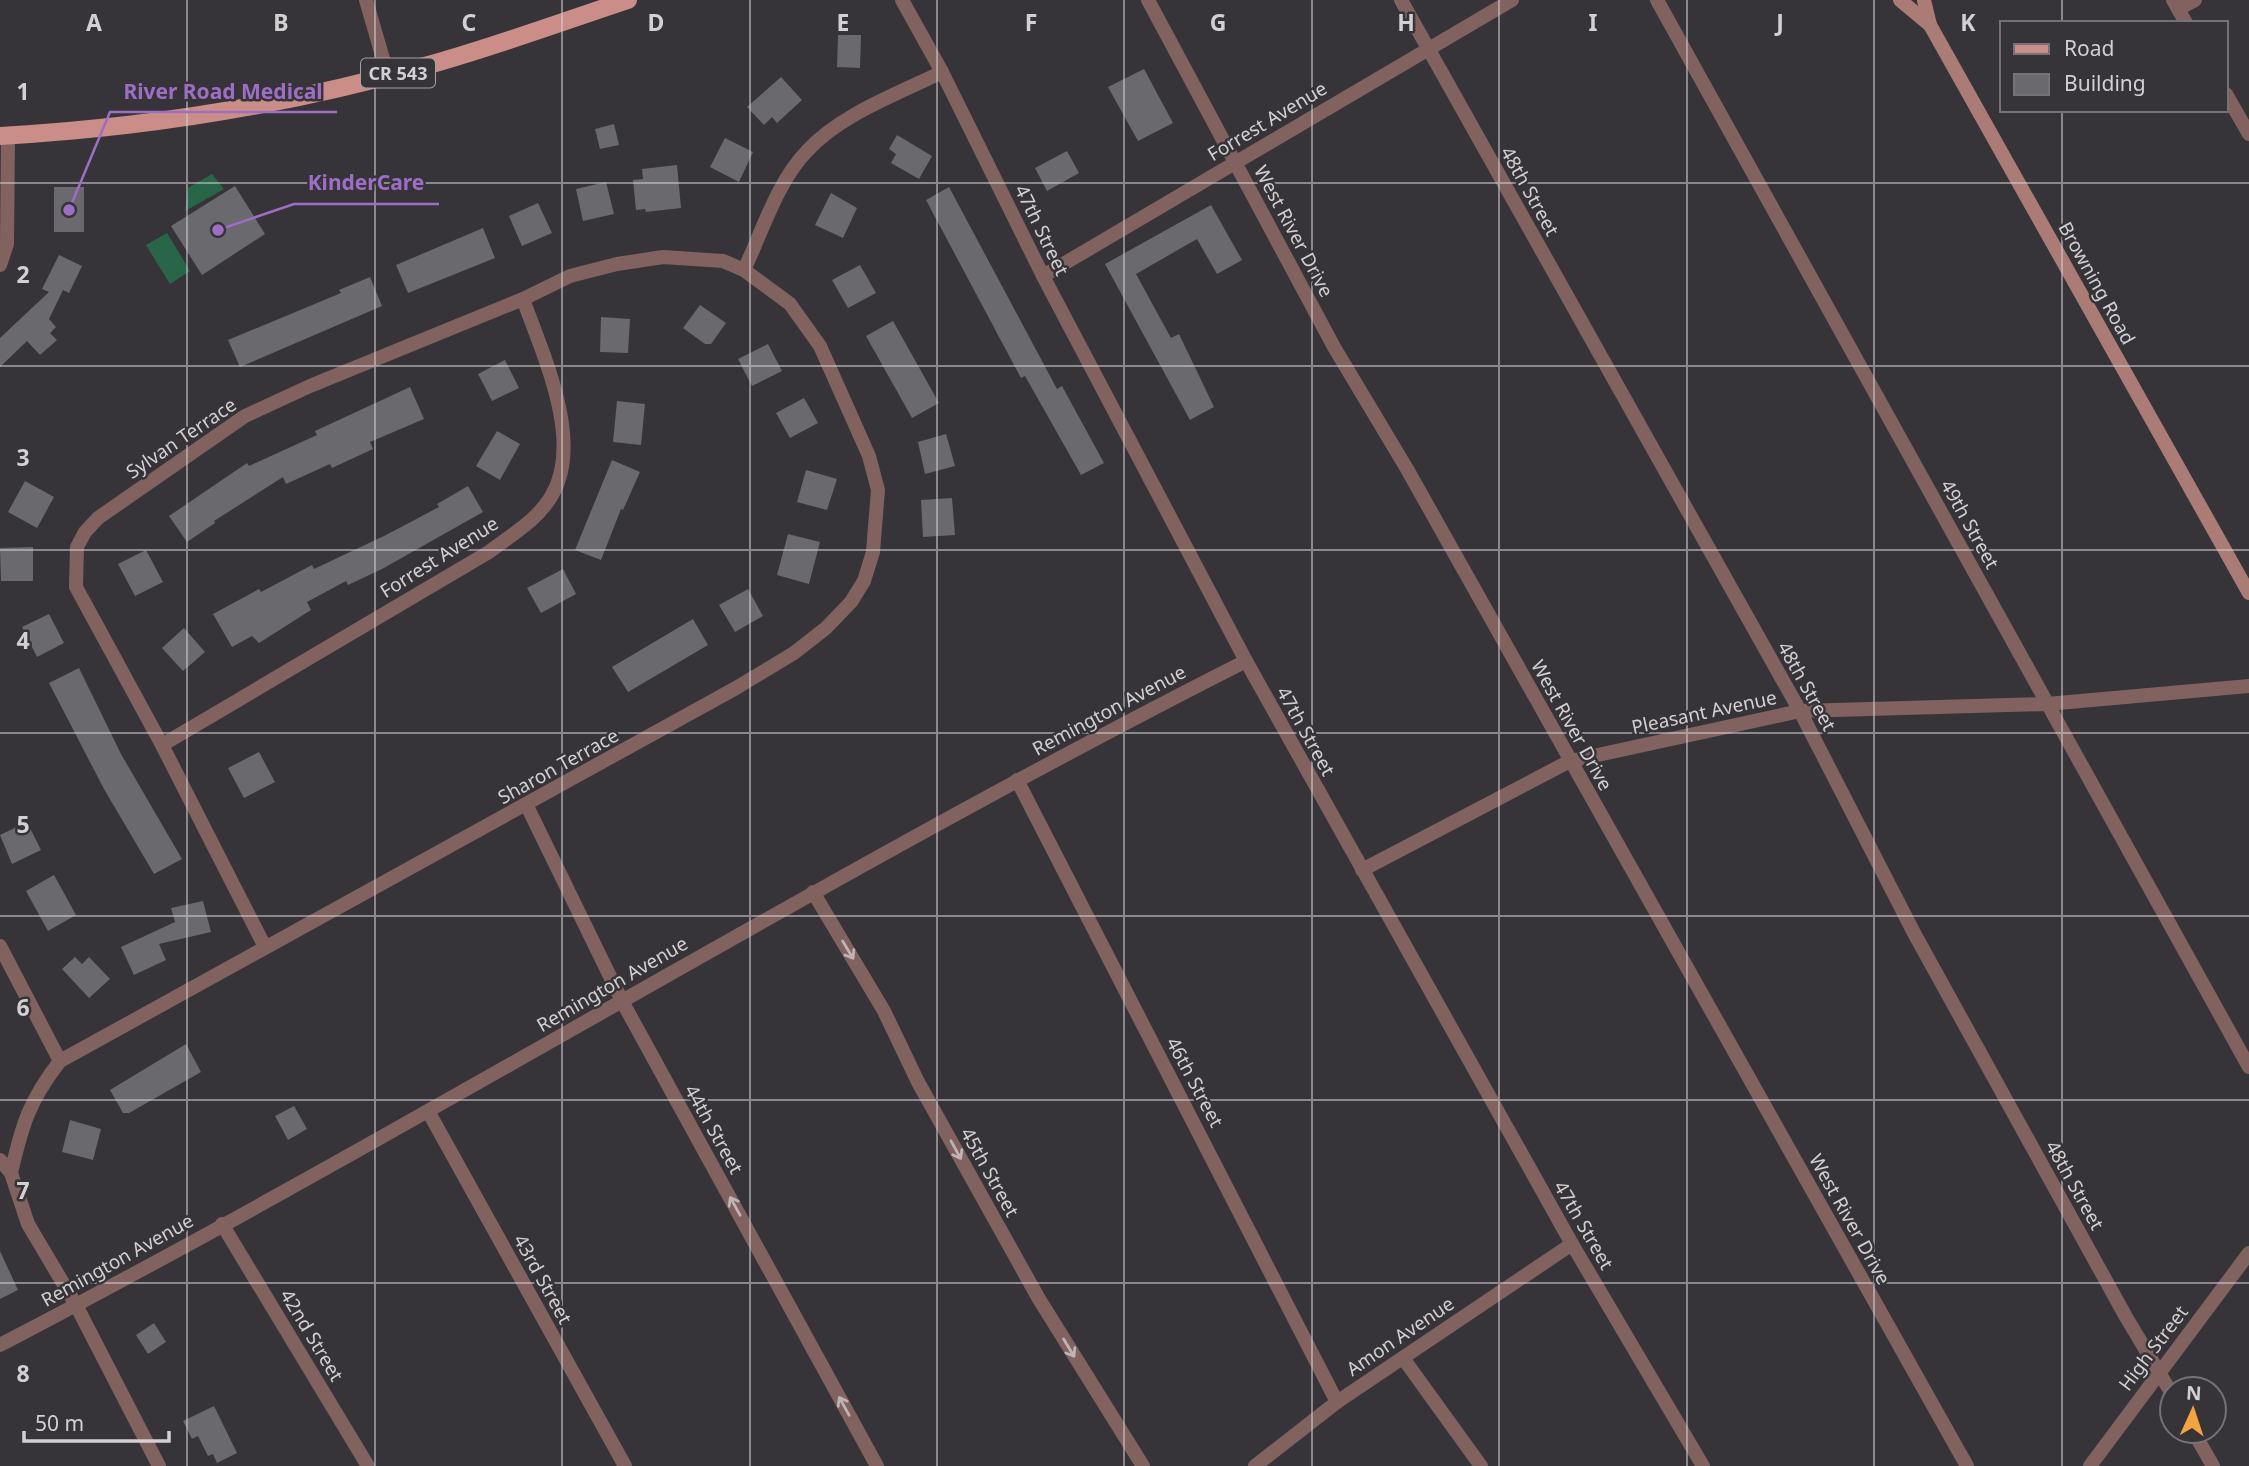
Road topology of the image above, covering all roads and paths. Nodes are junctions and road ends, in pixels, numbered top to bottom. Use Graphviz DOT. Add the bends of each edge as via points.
graph roads {
  1 [pos="366,0"];
  2 [pos="628,0"];
  3 [pos="902,0"];
  4 [pos="1148,0"];
  5 [pos="1401,0"];
  6 [pos="1512,0"];
  7 [pos="1657,0"];
  8 [pos="1900,0"];
  9 [pos="1924,0"];
  10 [pos="2195,0"];
  11 [pos="2176,4"];
  12 [pos="2185,21"];
  13 [pos="1930,26"];
  14 [pos="1427,47"];
  15 [pos="942,72"];
  16 [pos="388,76"];
  17 [pos="2228,97"];
  18 [pos="2249,134"];
  19 [pos="4,135"];
  20 [pos="1235,162"];
  21 [pos="0,265"];
  22 [pos="744,270"];
  23 [pos="1043,276"];
  24 [pos="523,299"];
  25 [pos="2249,593"];
  26 [pos="1245,661"];
  27 [pos="2249,686"];
  28 [pos="2047,704"];
  29 [pos="1800,711"];
  30 [pos="162,745"];
  31 [pos="1570,761"];
  32 [pos="1017,780"];
  33 [pos="527,806"];
  34 [pos="1362,870"];
  35 [pos="813,891"];
  36 [pos="0,946"];
  37 [pos="265,947"];
  38 [pos="622,1001"];
  39 [pos="60,1061"];
  40 [pos="2249,1067"];
  41 [pos="428,1111"];
  42 [pos="0,1160"];
  43 [pos="10,1173"];
  44 [pos="222,1224"];
  45 [pos="1572,1244"];
  46 [pos="2249,1253"];
  47 [pos="76,1305"];
  48 [pos="0,1345"];
  49 [pos="1402,1357"];
  50 [pos="2159,1371"];
  51 [pos="2161,1375"];
  52 [pos="1337,1402"];
  53 [pos="2201,1445"];
  54 [pos="1259,1465"];
  55 [pos="159,1466"];
  56 [pos="369,1466"];
  57 [pos="625,1466"];
  58 [pos="877,1466"];
  59 [pos="1143,1466"];
  60 [pos="1481,1466"];
  61 [pos="1703,1466"];
  62 [pos="1967,1466"];
  63 [pos="2090,1466"];
  64 [pos="2213,1466"];
  1 -- 16 [label="street"];
  2 -- 16 [label="main road, CR 543"];
  3 -- 15 [label="street, 47th Street"];
  4 -- 20 [label="street, West River Drive"];
  5 -- 14 [label="street, 48th Street"];
  6 -- 14 [label="street, Forrest Avenue"];
  7 -- 28 [label="street, 49th Street"];
  8 -- 13 [label="main road, Browning Road"];
  9 -- 13 [label="main road"];
  10 -- 11 [label="street"];
  11 -- 12 [label="street"];
  13 -- 25 [label="main road, Browning Road"];
  14 -- 20 [label="street, Forrest Avenue"];
  14 -- 29 [label="street, 48th Street"];
  15 -- 22 [label="street" via="842,124 804,153"];
  15 -- 23 [label="street, 47th Street"];
  16 -- 19 [label="main road, CR 543" via="162,122"];
  17 -- 18 [label="street"];
  19 -- 21 [label="street" via="7,244"];
  20 -- 23 [label="street, Forrest Avenue"];
  20 -- 31 [label="street, West River Drive" via="1334,347"];
  22 -- 24 [label="street, Sylvan Terrace" via="723,261 663,257 570,276"];
  22 -- 33 [label="street, Sharon Terrace" via="790,304 820,346 869,456 878,490 877,521 864,581 851,603 794,653"];
  23 -- 26 [label="street, 47th Street"];
  24 -- 30 [label="street, Forrest Avenue" via="561,404 563,438 553,493 535,517 489,552"];
  24 -- 30 [label="street, Sylvan Terrace" via="245,416 98,518 85,532 77,547 76,587"];
  26 -- 32 [label="street, Remington Avenue"];
  26 -- 34 [label="street, 47th Street"];
  27 -- 28 [label="street, Pleasant Avenue"];
  28 -- 29 [label="street, Pleasant Avenue"];
  28 -- 40 [label="street, 49th Street"];
  29 -- 31 [label="street, Pleasant Avenue"];
  29 -- 50 [label="street, 48th Street" via="1913,933"];
  30 -- 37 [label="street, Sylvan Terrace"];
  31 -- 34 [label="street, Pleasant Avenue"];
  31 -- 62 [label="street, West River Drive"];
  32 -- 35 [label="street, Remington Avenue"];
  32 -- 52 [label="street, 46th Street"];
  33 -- 37 [label="street, Sharon Terrace"];
  33 -- 38 [label="street, 44th Street"];
  34 -- 45 [label="street, 47th Street"];
  35 -- 38 [label="street, Remington Avenue"];
  35 -- 59 [label="street, 45th Street, one-way" via="884,1011 918,1082 1039,1299"];
  36 -- 39 [label="street"];
  37 -- 39 [label="street, Sharon Terrace"];
  38 -- 41 [label="street, Remington Avenue"];
  58 -- 38 [label="street, 44th Street, one-way"];
  39 -- 43 [label="street, Sharon Terrace" via="24,1118"];
  41 -- 44 [label="street, Remington Avenue"];
  41 -- 57 [label="street, 43rd Street"];
  42 -- 43 [label="street"];
  43 -- 47 [label="street" via="28,1224"];
  44 -- 47 [label="street, Remington Avenue"];
  44 -- 56 [label="street, 42nd Street"];
  45 -- 49 [label="street, Amon Avenue"];
  45 -- 61 [label="street, 47th Street"];
  46 -- 50 [label="street, High Street"];
  47 -- 48 [label="street, Remington Avenue"];
  47 -- 55 [label="street"];
  49 -- 52 [label="street, Amon Avenue"];
  49 -- 60 [label="street"];
  50 -- 51 [label="street, 48th Street"];
  50 -- 63 [label="street, High Street"];
  52 -- 54 [label="street, Amon Avenue"];
  53 -- 64 [label="street"];
}
